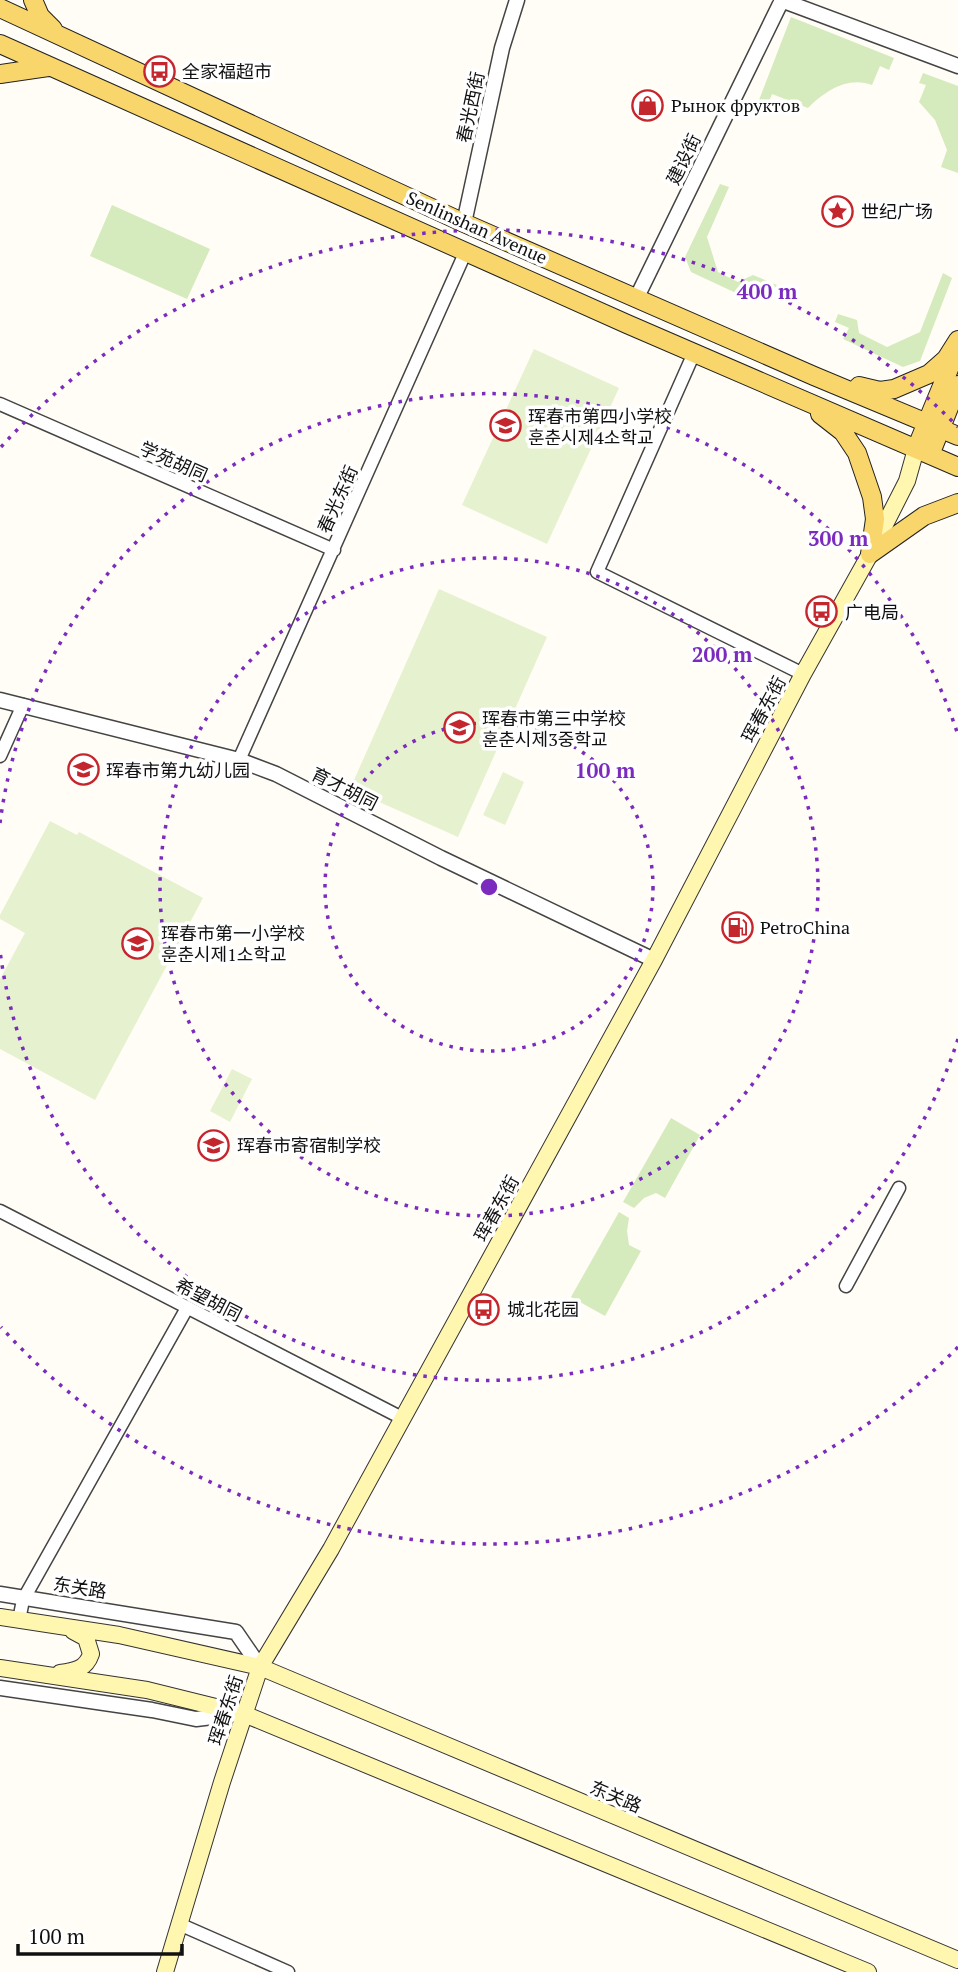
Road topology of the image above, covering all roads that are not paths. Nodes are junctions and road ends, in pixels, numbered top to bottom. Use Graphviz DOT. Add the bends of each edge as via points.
graph roads {
  1 [pos="33,0"];
  2 [pos="517,0"];
  3 [pos="781,0"];
  4 [pos="0,8"];
  5 [pos="61,36"];
  6 [pos="0,44"];
  7 [pos="93,51"];
  8 [pos="50,66"];
  9 [pos="958,66"];
  10 [pos="0,74"];
  11 [pos="79,79"];
  12 [pos="464,223"];
  13 [pos="466,251"];
  14 [pos="637,297"];
  15 [pos="958,340"];
  16 [pos="958,348"];
  17 [pos="694,353"];
  18 [pos="814,376"];
  19 [pos="958,385"];
  20 [pos="801,398"];
  21 [pos="0,404"];
  22 [pos="942,430"];
  23 [pos="923,452"];
  24 [pos="958,467"];
  25 [pos="958,503"];
  26 [pos="334,550"];
  27 [pos="870,554"];
  28 [pos="803,674"];
  29 [pos="0,700"];
  30 [pos="23,705"];
  31 [pos="0,756"];
  32 [pos="239,760"];
  33 [pos="654,960"];
  34 [pos="899,1188"];
  35 [pos="0,1211"];
  36 [pos="846,1286"];
  37 [pos="187,1308"];
  38 [pos="402,1418"];
  39 [pos="0,1594"];
  40 [pos="25,1598"];
  41 [pos="0,1617"];
  42 [pos="19,1620"];
  43 [pos="59,1626"];
  44 [pos="260,1667"];
  45 [pos="0,1668"];
  46 [pos="44,1674"];
  47 [pos="0,1688"];
  48 [pos="244,1714"];
  49 [pos="179,1924"];
  50 [pos="958,1960"];
  51 [pos="165,1972"];
  52 [pos="288,1972"];
  53 [pos="867,1972"];
  1 -- 5 [label="main road" via="40,16"];
  2 -- 12 [label="street, 春光西街"];
  3 -- 9 [label="street"];
  3 -- 14 [label="street, 建设街"];
  4 -- 5 [label="main road, Senlinshan Avenue"];
  5 -- 7 [label="main road, Senlinshan Avenue"];
  6 -- 8 [label="main road, Senlinshan Avenue"];
  7 -- 11 [label="main road"];
  7 -- 12 [label="main road, Senlinshan Avenue"];
  8 -- 10 [label="main road"];
  8 -- 11 [label="main road, Senlinshan Avenue"];
  11 -- 13 [label="main road, Senlinshan Avenue"];
  12 -- 14 [label="main road, Senlinshan Avenue"];
  13 -- 17 [label="main road, Senlinshan Avenue"];
  13 -- 26 [label="street, 春光东街"];
  14 -- 18 [label="main road, Senlinshan Avenue"];
  15 -- 18 [label="main road" via="929,374 894,388 880,391"];
  16 -- 22 [label="main road"];
  17 -- 20 [label="main road, Senlinshan Avenue"];
  17 -- 28 [label="street" via="597,572"];
  18 -- 22 [label="main road, Senlinshan Avenue"];
  19 -- 22 [label="main road"];
  20 -- 23 [label="main road, Senlinshan Avenue"];
  20 -- 27 [label="main road" via="843,432 857,453 876,519"];
  21 -- 26 [label="street, 学苑胡同"];
  22 -- 23 [label="main road"];
  23 -- 24 [label="main road, Senlinshan Avenue"];
  23 -- 27 [label="main road, 珲春东街"];
  25 -- 27 [label="main road" via="923,516"];
  26 -- 32 [label="street, 春光东街"];
  27 -- 28 [label="main road, 珲春东街"];
  28 -- 33 [label="main road, 珲春东街"];
  29 -- 30 [label="street, 育才胡同"];
  30 -- 31 [label="street"];
  30 -- 32 [label="street, 育才胡同"];
  32 -- 33 [label="street, 育才胡同"];
  33 -- 38 [label="main road, 珲春东街"];
  34 -- 36 [label="street"];
  35 -- 37 [label="street, 希望胡同"];
  37 -- 38 [label="street, 希望胡同"];
  37 -- 40 [label="street"];
  38 -- 44 [label="main road, 珲春东街"];
  39 -- 40 [label="street, 东关路"];
  40 -- 42 [label="street"];
  40 -- 44 [label="street, 东关路" via="236,1632"];
  41 -- 42 [label="main road, 东关路"];
  42 -- 43 [label="main road, 东关路"];
  43 -- 44 [label="main road, 东关路" via="151,1641"];
  43 -- 46 [label="main road" via="86,1638 91,1654 79,1669"];
  44 -- 48 [label="main road, 珲春东街"];
  44 -- 50 [label="main road, 东关路"];
  45 -- 46 [label="main road"];
  46 -- 48 [label="main road" via="147,1690"];
  47 -- 48 [label="street" via="196,1719"];
  48 -- 49 [label="main road, 珲春东街"];
  48 -- 53 [label="main road"];
  49 -- 51 [label="main road, 珲春东街"];
  49 -- 52 [label="street"];
}
